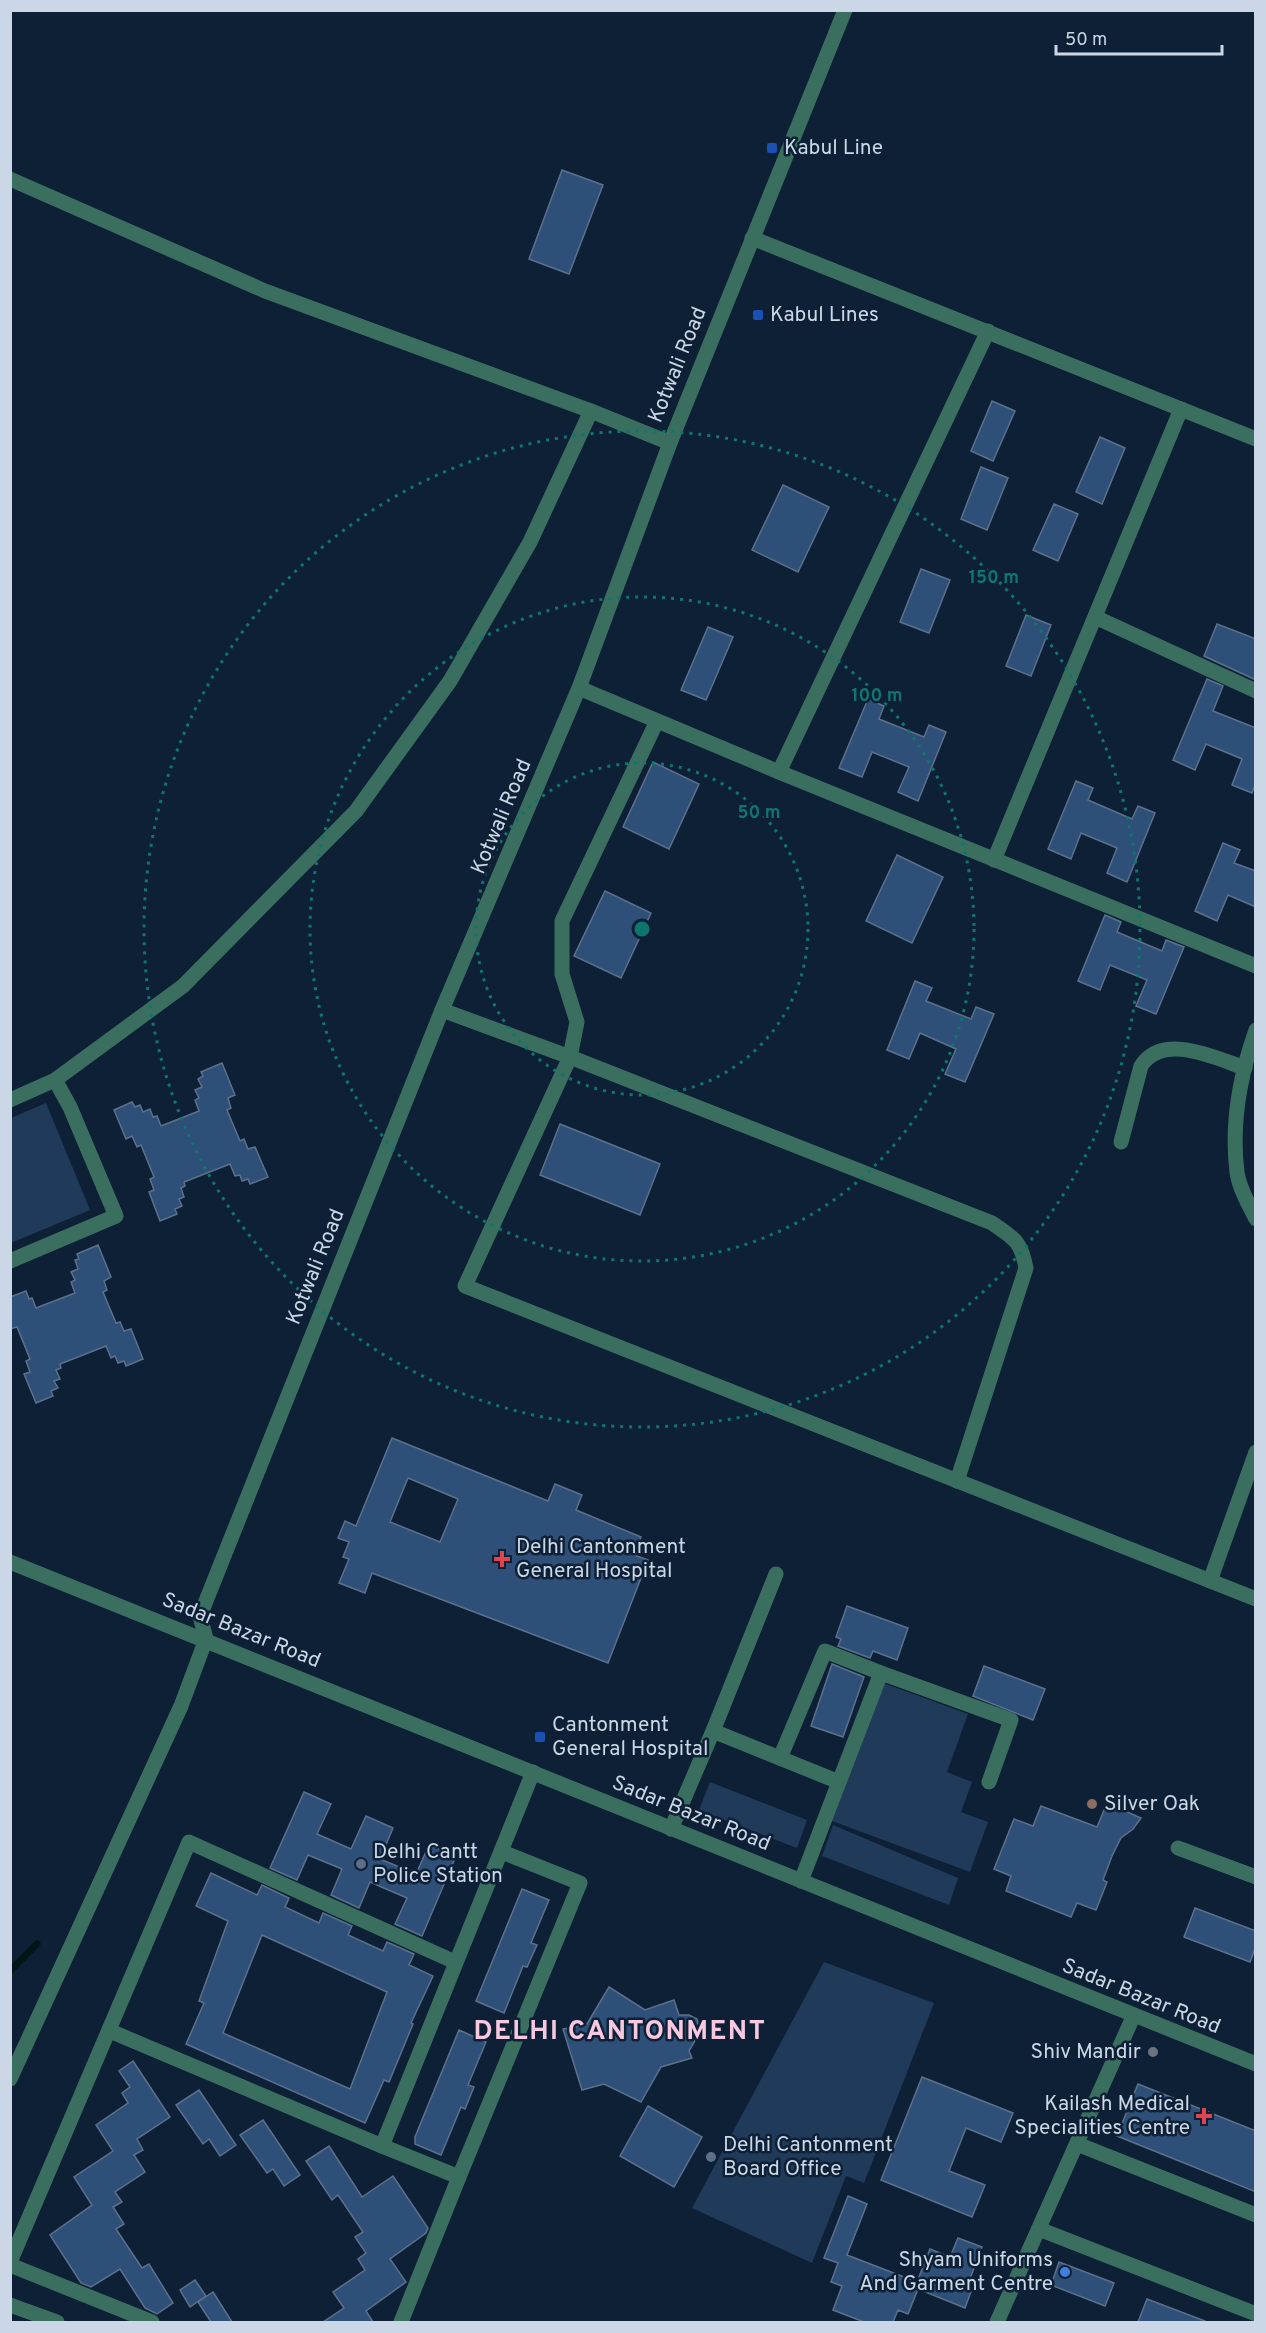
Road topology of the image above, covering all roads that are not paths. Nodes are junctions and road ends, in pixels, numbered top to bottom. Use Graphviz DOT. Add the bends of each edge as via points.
graph roads {
  1 [pos="845,10"];
  2 [pos="10,179"];
  3 [pos="752,238"];
  4 [pos="988,331"];
  5 [pos="1181,409"];
  6 [pos="591,411"];
  7 [pos="1256,439"];
  8 [pos="670,443"];
  9 [pos="1095,617"];
  10 [pos="579,688"];
  11 [pos="1256,691"];
  12 [pos="657,721"];
  13 [pos="779,772"];
  14 [pos="994,860"];
  15 [pos="1256,966"];
  16 [pos="442,1010"];
  17 [pos="1256,1030"];
  18 [pos="570,1057"];
  19 [pos="1245,1068"];
  20 [pos="55,1080"];
  21 [pos="10,1100"];
  22 [pos="1121,1142"];
  23 [pos="1256,1219"];
  24 [pos="10,1261"];
  25 [pos="1256,1452"];
  26 [pos="957,1481"];
  27 [pos="10,1562"];
  28 [pos="776,1574"];
  29 [pos="1210,1581"];
  30 [pos="1256,1599"];
  31 [pos="206,1639"];
  32 [pos="880,1672"];
  33 [pos="713,1731"];
  34 [pos="780,1758"];
  35 [pos="533,1772"];
  36 [pos="839,1782"];
  37 [pos="989,1782"];
  38 [pos="671,1828"];
  39 [pos="1178,1848"];
  40 [pos="502,1852"];
  41 [pos="1256,1877"];
  42 [pos="801,1881"];
  43 [pos="456,1962"];
  44 [pos="1133,2017"];
  45 [pos="110,2031"];
  46 [pos="1256,2064"];
  47 [pos="10,2079"];
  48 [pos="1077,2144"];
  49 [pos="382,2146"];
  50 [pos="459,2177"];
  51 [pos="1256,2215"];
  52 [pos="1039,2229"];
  53 [pos="10,2264"];
  54 [pos="10,2305"];
  55 [pos="1256,2314"];
  56 [pos="57,2322"];
  57 [pos="152,2322"];
  58 [pos="401,2322"];
  59 [pos="997,2322"];
  1 -- 3 [label="street, Kotwali Road"];
  2 -- 6 [label="street" via="266,291"];
  3 -- 4 [label="street"];
  3 -- 8 [label="street, Kotwali Road"];
  4 -- 5 [label="street"];
  4 -- 13 [label="street"];
  5 -- 7 [label="street"];
  5 -- 9 [label="street"];
  6 -- 8 [label="street"];
  6 -- 20 [label="street" via="530,542 450,681 356,811 183,986"];
  8 -- 10 [label="street, Kotwali Road"];
  9 -- 11 [label="street"];
  9 -- 14 [label="street"];
  10 -- 12 [label="street"];
  10 -- 16 [label="street, Kotwali Road"];
  12 -- 13 [label="street"];
  12 -- 18 [label="street" via="562,921 562,974 577,1022"];
  13 -- 14 [label="street"];
  14 -- 15 [label="street"];
  16 -- 18 [label="street"];
  16 -- 31 [label="street, Kotwali Road" via="200,1616"];
  17 -- 19 [label="street"];
  18 -- 26 [label="street" via="992,1223 1012,1237 1022,1250 1026,1269"];
  18 -- 26 [label="street" via="465,1286"];
  19 -- 22 [label="street" via="1185,1050 1168,1049 1147,1056"];
  19 -- 23 [label="street" via="1236,1135 1237,1173"];
  20 -- 21 [label="street"];
  20 -- 24 [label="street" via="116,1216"];
  25 -- 29 [label="street"];
  26 -- 29 [label="street"];
  27 -- 31 [label="street, Sadar Bazar Road"];
  28 -- 33 [label="street"];
  29 -- 30 [label="street"];
  31 -- 35 [label="street, Sadar Bazar Road"];
  31 -- 47 [label="street" via="181,1706"];
  32 -- 34 [label="street" via="825,1652"];
  32 -- 36 [label="street"];
  32 -- 37 [label="street" via="1011,1720"];
  33 -- 34 [label="street"];
  33 -- 38 [label="street"];
  34 -- 36 [label="street"];
  35 -- 38 [label="street, Sadar Bazar Road"];
  35 -- 40 [label="street"];
  36 -- 42 [label="street"];
  38 -- 42 [label="street, Sadar Bazar Road"];
  39 -- 41 [label="street"];
  40 -- 43 [label="street"];
  40 -- 50 [label="street" via="580,1883"];
  42 -- 44 [label="street, Sadar Bazar Road"];
  43 -- 45 [label="street" via="189,1842"];
  43 -- 49 [label="street"];
  44 -- 46 [label="street, Sadar Bazar Road"];
  44 -- 48 [label="street"];
  45 -- 49 [label="street"];
  45 -- 53 [label="street"];
  48 -- 51 [label="street"];
  48 -- 52 [label="street"];
  49 -- 50 [label="street"];
  50 -- 58 [label="street"];
  52 -- 55 [label="street"];
  52 -- 59 [label="street"];
  53 -- 57 [label="street"];
  54 -- 56 [label="street"];
}
